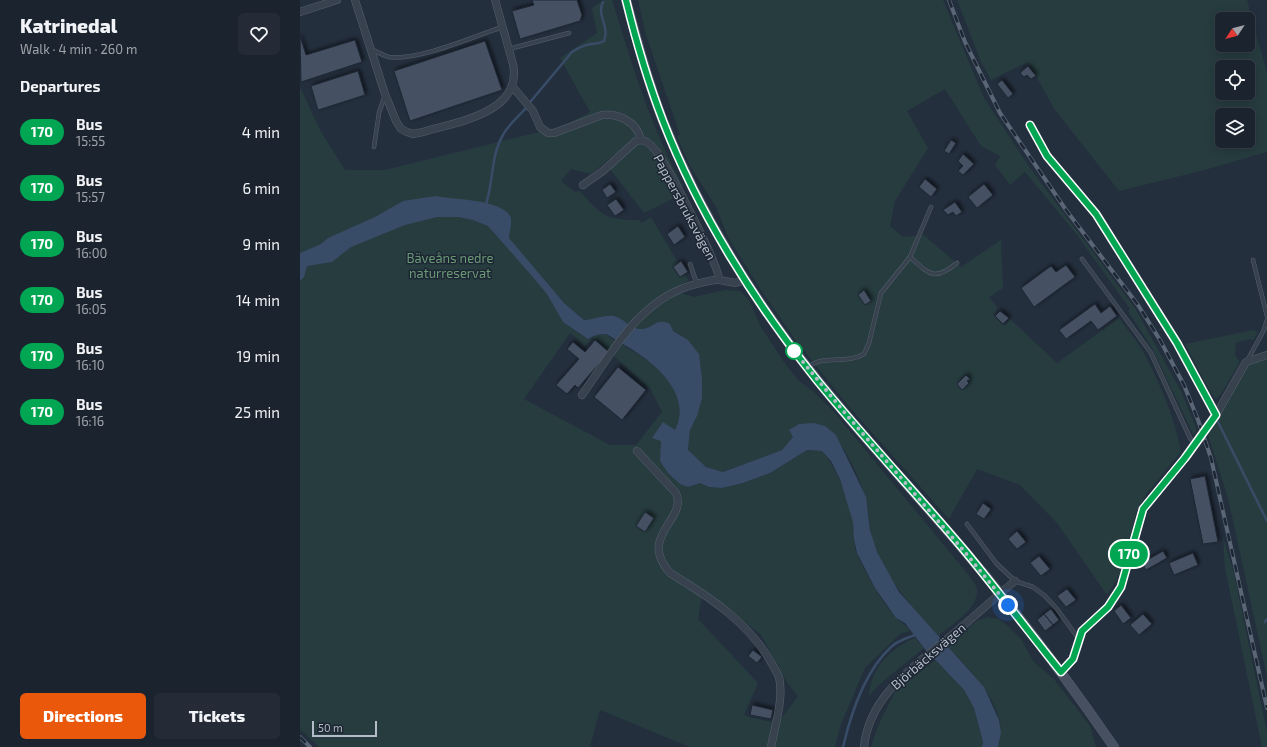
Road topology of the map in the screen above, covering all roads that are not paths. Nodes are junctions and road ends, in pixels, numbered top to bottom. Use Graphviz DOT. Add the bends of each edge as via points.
graph roads {
  1 [pos="337,0"];
  2 [pos="355,0"];
  3 [pos="494,0"];
  4 [pos="626,0"];
  5 [pos="329,1"];
  6 [pos="300,12"];
  7 [pos="502,27"];
  8 [pos="569,33"];
  9 [pos="509,49"];
  10 [pos="371,50"];
  11 [pos="512,86"];
  12 [pos="385,94"];
  13 [pos="1030,125"];
  14 [pos="641,140"];
  15 [pos="374,147"];
  16 [pos="584,185"];
  17 [pos="931,207"];
  18 [pos="910,257"];
  19 [pos="1082,259"];
  20 [pos="1253,260"];
  21 [pos="956,263"];
  22 [pos="690,264"];
  23 [pos="745,279"];
  24 [pos="719,280"];
  25 [pos="698,284"];
  26 [pos="1267,316"];
  27 [pos="1267,320"];
  28 [pos="1267,355"];
  29 [pos="1246,362"];
  30 [pos="808,368"];
  31 [pos="582,395"];
  32 [pos="1216,415"];
  33 [pos="1195,444"];
  34 [pos="637,451"];
  35 [pos="967,524"];
  36 [pos="1015,581"];
  37 [pos="999,594"];
  38 [pos="1078,638"];
  39 [pos="1061,672"];
  40 [pos="1112,744"];
  41 [pos="771,747"];
  42 [pos="864,747"];
  1 -- 5 [label="street"];
  2 -- 10 [label="street"];
  3 -- 7 [label="street"];
  4 -- 23 [label="street" via="663,121 705,210"];
  5 -- 6 [label="street"];
  7 -- 9 [label="street"];
  7 -- 10 [label="lane" via="401,58 388,57"];
  8 -- 9 [label="lane"];
  9 -- 11 [label="street" via="515,72"];
  10 -- 12 [label="street"];
  11 -- 12 [label="street" via="490,111 414,134 401,129"];
  11 -- 14 [label="street, Pappersbruksvägen" via="533,112 540,127 548,133 611,114 627,120"];
  12 -- 15 [label="lane" via="379,113"];
  13 -- 32 [label="lane" via="1047,156 1096,214 1177,343"];
  14 -- 16 [label="street"];
  14 -- 24 [label="street, Pappersbruksvägen" via="656,151 674,181 713,261"];
  17 -- 18 [label="lane"];
  18 -- 21 [label="lane" via="929,273 936,274 943,273"];
  18 -- 30 [label="lane" via="880,293 869,343 864,354 848,360 824,360"];
  19 -- 33 [label="lane" via="1151,353"];
  20 -- 26 [label="lane"];
  22 -- 25 [label="lane"];
  23 -- 24 [label="street" via="732,284"];
  23 -- 30 [label="street"];
  24 -- 25 [label="street"];
  25 -- 31 [label="street" via="667,295 636,320"];
  27 -- 29 [label="lane"];
  28 -- 29 [label="street"];
  29 -- 32 [label="street"];
  30 -- 37 [label="street"];
  32 -- 33 [label="street"];
  33 -- 38 [label="street" via="1143,509 1121,587 1108,607"];
  34 -- 41 [label="street" via="678,497 677,505 658,544 658,556 670,573 716,602 754,637 765,650 779,676 779,703"];
  35 -- 36 [label="lane" via="996,563"];
  36 -- 37 [label="street, Björbäcksvägen"];
  36 -- 38 [label="lane" via="1033,587 1045,596"];
  37 -- 39 [label="street"];
  37 -- 42 [label="street, Björbäcksvägen" via="889,690 875,712"];
  38 -- 39 [label="street" via="1073,659"];
  39 -- 40 [label="street"];
}
